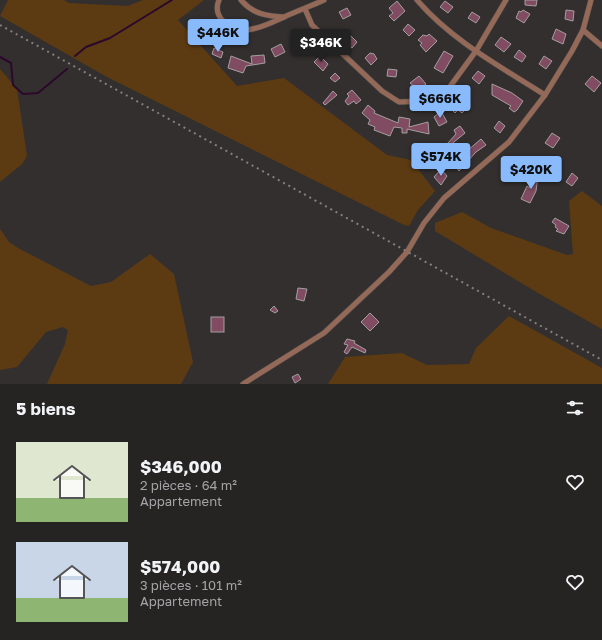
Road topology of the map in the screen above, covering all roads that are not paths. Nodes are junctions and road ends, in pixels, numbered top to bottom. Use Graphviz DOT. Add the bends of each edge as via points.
graph roads {
  1 [pos="219,0"];
  2 [pos="241,0"];
  3 [pos="324,0"];
  4 [pos="417,0"];
  5 [pos="506,0"];
  6 [pos="591,0"];
  7 [pos="305,9"];
  8 [pos="285,17"];
  9 [pos="583,30"];
  10 [pos="602,46"];
  11 [pos="476,51"];
  12 [pos="545,94"];
  13 [pos="243,384"];
  1 -- 8 [label="street" via="219,16 233,27 243,30 264,28"];
  2 -- 8 [label="street" via="258,14"];
  3 -- 7 [label="street"];
  4 -- 11 [label="street" via="430,15"];
  5 -- 11 [label="street"];
  6 -- 9 [label="street"];
  7 -- 8 [label="street"];
  7 -- 11 [label="street" via="312,25 382,91 399,102 438,98 446,92"];
  9 -- 10 [label="street"];
  9 -- 12 [label="street"];
  11 -- 12 [label="street"];
  12 -- 13 [label="street" via="509,142 444,198 410,248 389,272 324,333"];
}
